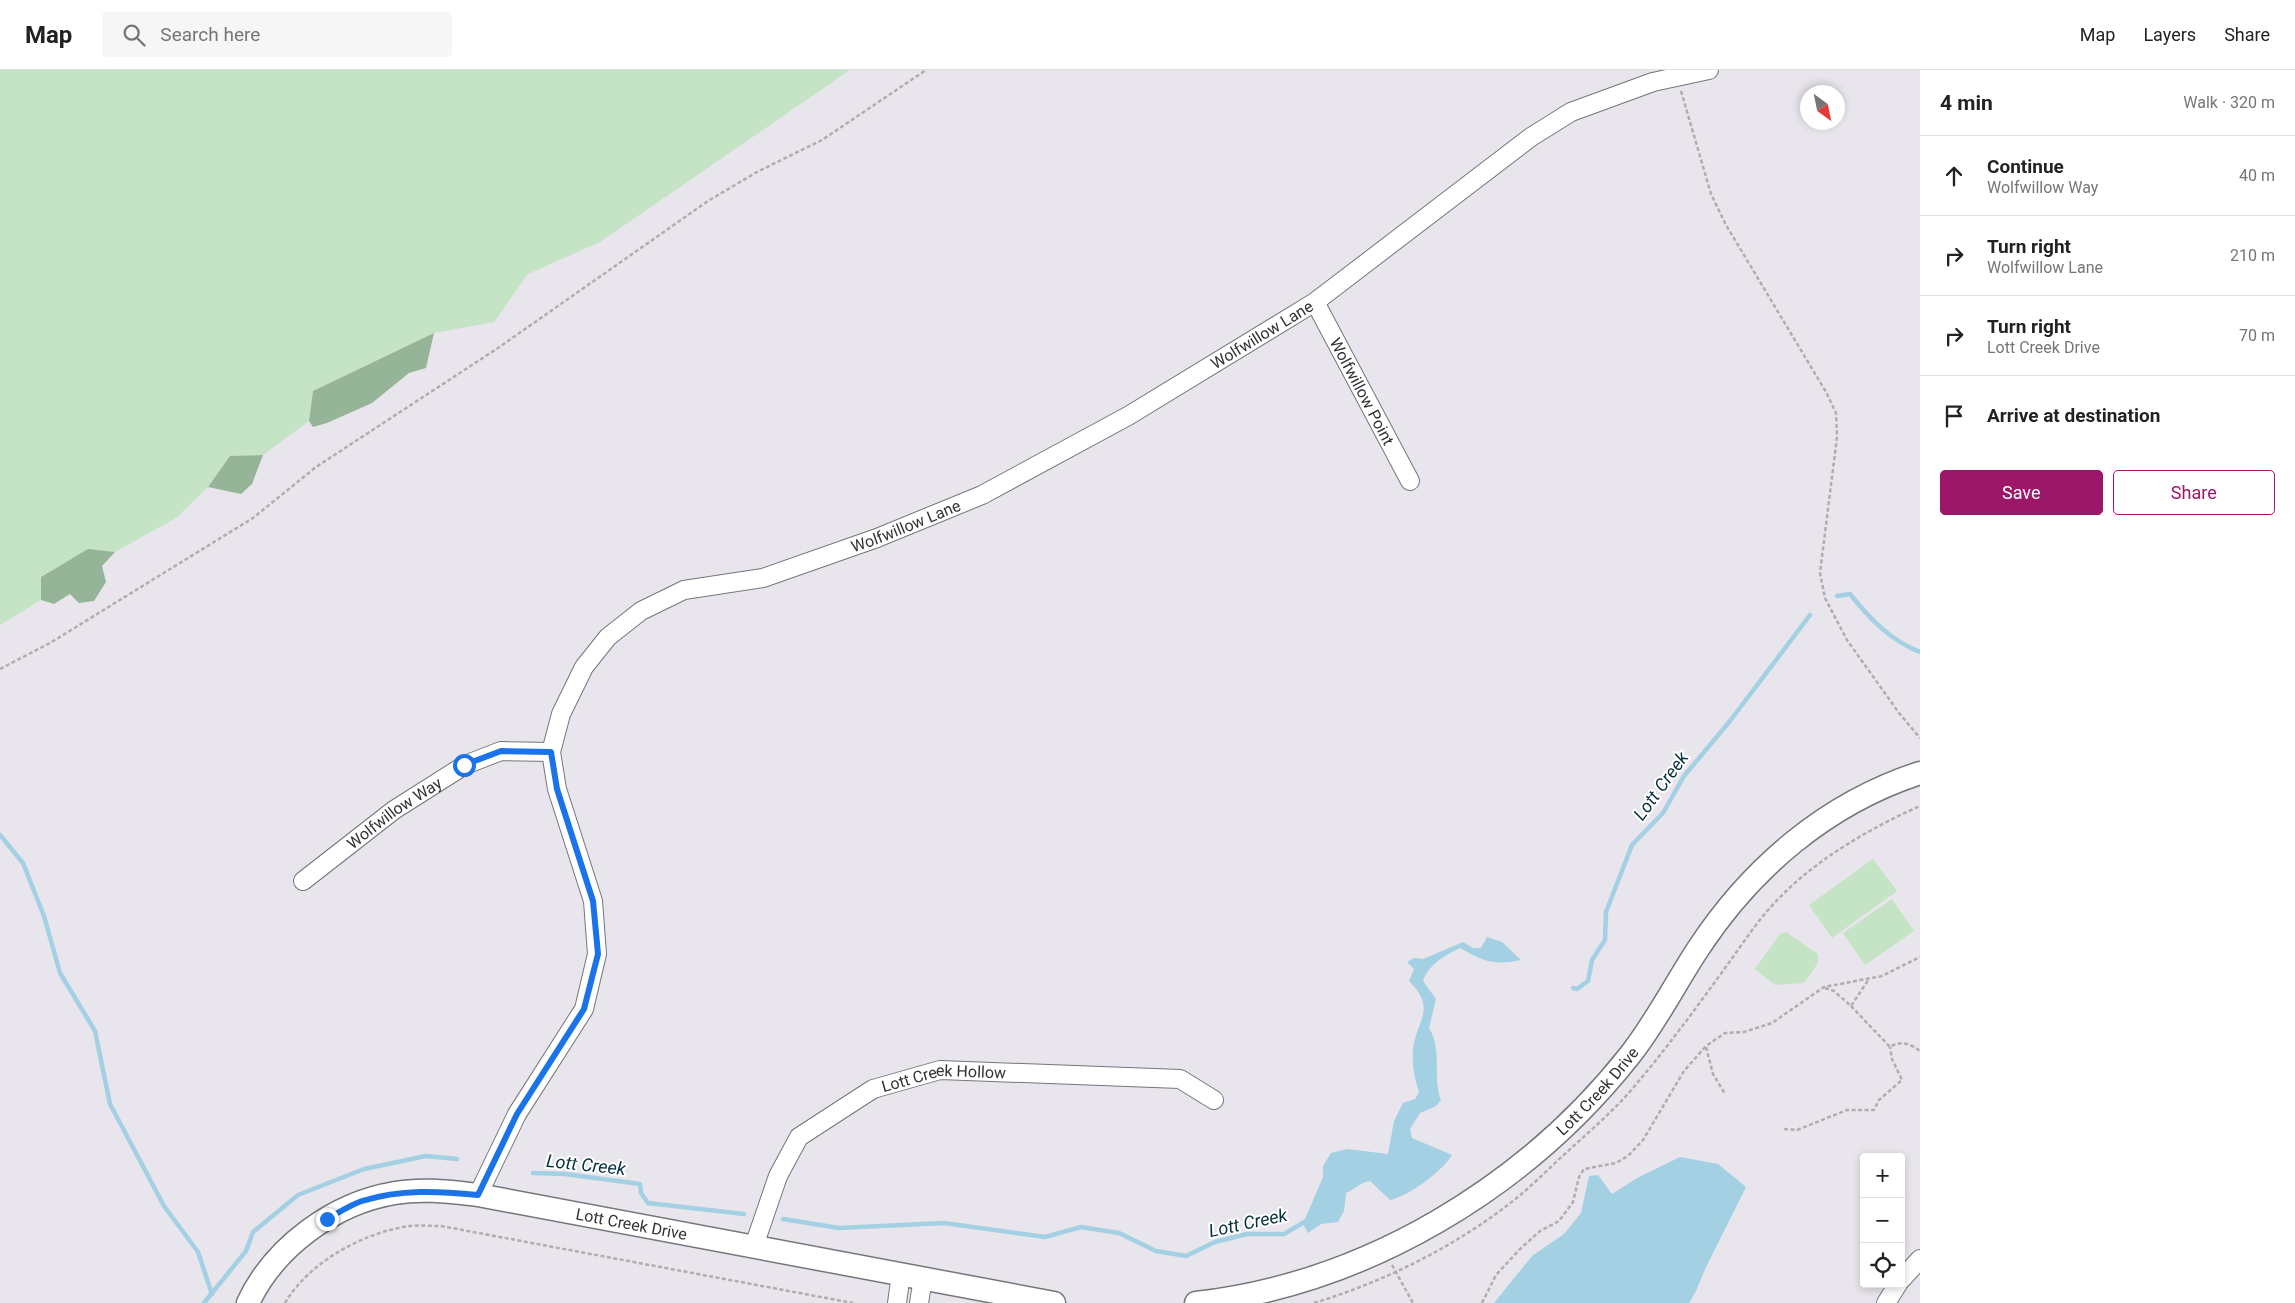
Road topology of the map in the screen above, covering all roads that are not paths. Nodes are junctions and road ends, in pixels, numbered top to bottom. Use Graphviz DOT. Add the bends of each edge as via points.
graph roads {
  1 [pos="1710,70"];
  2 [pos="1315,302"];
  3 [pos="1410,480"];
  4 [pos="551,752"];
  5 [pos="1920,774"];
  6 [pos="303,881"];
  7 [pos="1214,1100"];
  8 [pos="478,1195"];
  9 [pos="754,1246"];
  10 [pos="1920,1259"];
  11 [pos="901,1274"];
  12 [pos="1905,1276"];
  13 [pos="923,1278"];
  14 [pos="1894,1288"];
  15 [pos="248,1303"];
  16 [pos="896,1303"];
  17 [pos="919,1303"];
  18 [pos="1054,1303"];
  19 [pos="1196,1303"];
  20 [pos="1886,1303"];
  1 -- 2 [label="street, Wolfwillow Lane" via="1653,82 1571,112 1531,137"];
  2 -- 3 [label="street, Wolfwillow Point"];
  2 -- 4 [label="street, Wolfwillow Lane" via="1128,416 982,495 877,538 763,578 684,590 641,611 608,637 584,667 561,714"];
  4 -- 6 [label="street, Wolfwillow Way" via="501,751 464,765 394,810"];
  4 -- 8 [label="street, Wolfwillow Lane" via="557,789 593,901 598,954 584,1009 517,1114"];
  5 -- 19 [label="street, Lott Creek Drive" via="1862,796 1824,818 1750,881 1723,914 1632,1054 1600,1092 1525,1162 1438,1221 1384,1249 1298,1282"];
  7 -- 9 [label="street, Lott Creek Hollow" via="1180,1079 940,1070 872,1089 799,1137 778,1176"];
  8 -- 9 [label="street, Lott Creek Drive"];
  8 -- 15 [label="street, Lott Creek Drive" via="435,1190 395,1193 360,1202 297,1239 270,1267"];
  9 -- 11 [label="street, Lott Creek Drive"];
  10 -- 12 [label="street"];
  11 -- 13 [label="street, Lott Creek Drive"];
  11 -- 16 [label="street"];
  13 -- 17 [label="street"];
  13 -- 18 [label="street, Lott Creek Drive"];
  14 -- 20 [label="street"];
}
